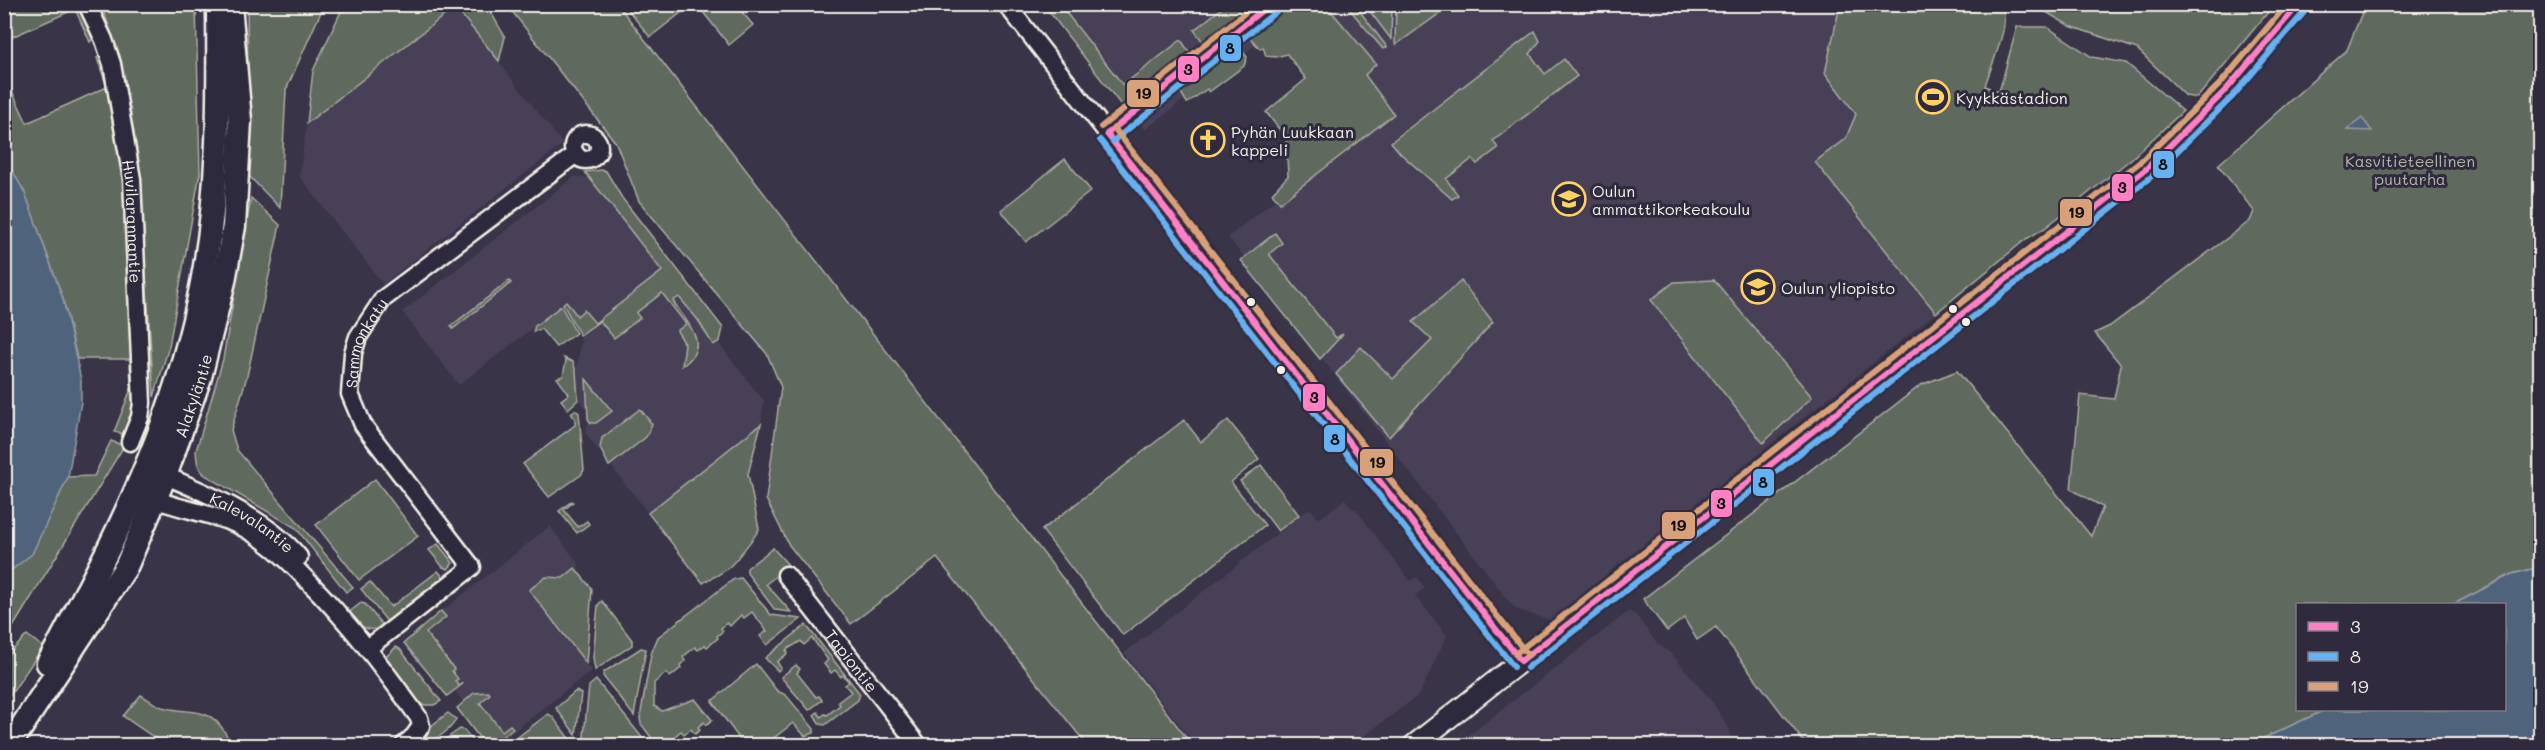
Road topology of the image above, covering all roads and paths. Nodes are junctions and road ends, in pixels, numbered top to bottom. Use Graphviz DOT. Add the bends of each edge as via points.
graph roads {
  1 [pos="87,4"];
  2 [pos="218,4"];
  3 [pos="230,4"];
  4 [pos="1006,4"];
  5 [pos="1271,4"];
  6 [pos="2299,4"];
  7 [pos="1107,134"];
  8 [pos="576,154"];
  9 [pos="130,442"];
  10 [pos="156,472"];
  11 [pos="146,495"];
  12 [pos="786,575"];
  13 [pos="334,606"];
  14 [pos="368,648"];
  15 [pos="1521,661"];
  16 [pos="4,733"];
  17 [pos="9,746"];
  18 [pos="403,746"];
  19 [pos="919,746"];
  20 [pos="1413,746"];
  1 -- 9 [label="street, Huvilarannantie" via="112,64 132,179 142,403"];
  2 -- 10 [label="main road, Alakyläntie" via="218,157 202,283"];
  3 -- 10 [label="main road, Alakyläntie" via="240,121 234,226 200,377"];
  4 -- 7 [label="street"];
  5 -- 7 [label="street"];
  6 -- 15 [label="street" via="2230,87 2146,169"];
  7 -- 15 [label="street"];
  8 -- 14 [label="street, Sammonkatu" via="383,299 358,337 350,394 363,425 472,567"];
  10 -- 11 [label="main road, Alakyläntie"];
  10 -- 13 [label="street, Kalevalantie" via="275,532 316,577"];
  11 -- 13 [label="street, Kalevalantie" via="239,526 270,544"];
  11 -- 16 [label="main road, Alakyläntie"];
  11 -- 17 [label="main road, Alakyläntie" via="126,567"];
  12 -- 19 [label="street, Tapiontie"];
  13 -- 14 [label="street, Kalevalantie"];
  14 -- 18 [label="street, Kalevalantie" via="419,718 421,726"];
  15 -- 20 [label="street"];
}
